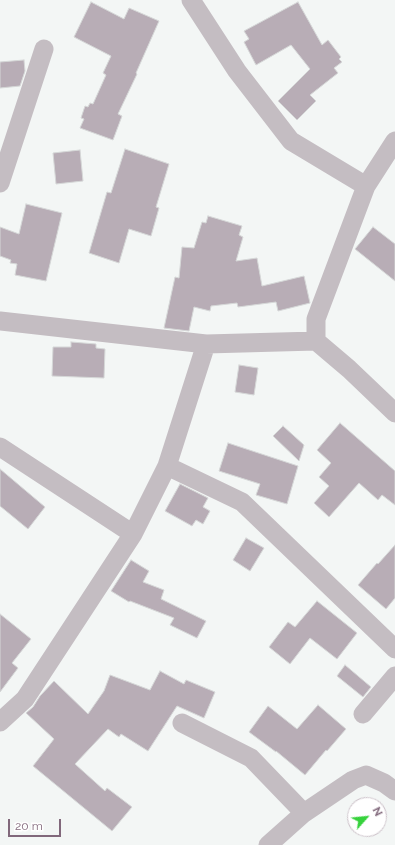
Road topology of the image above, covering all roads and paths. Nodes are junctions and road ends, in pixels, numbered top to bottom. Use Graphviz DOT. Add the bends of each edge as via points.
graph roads {
  1 [pos="191,0"];
  2 [pos="44,49"];
  3 [pos="395,142"];
  4 [pos="0,183"];
  5 [pos="366,186"];
  6 [pos="0,321"];
  7 [pos="316,342"];
  8 [pos="206,344"];
  9 [pos="395,413"];
  10 [pos="0,447"];
  11 [pos="167,466"];
  12 [pos="132,534"];
  13 [pos="395,649"];
  14 [pos="395,676"];
  15 [pos="363,714"];
  16 [pos="0,722"];
  17 [pos="182,722"];
  18 [pos="395,791"];
  19 [pos="304,813"];
  20 [pos="268,845"];
  1 -- 5 [label="street" via="237,71 291,141"];
  2 -- 4 [label="street"];
  3 -- 5 [label="street"];
  5 -- 7 [label="street" via="316,319"];
  6 -- 8 [label="street"];
  7 -- 8 [label="street"];
  7 -- 9 [label="street"];
  8 -- 11 [label="street"];
  10 -- 12 [label="street"];
  11 -- 12 [label="street"];
  11 -- 13 [label="street" via="242,502"];
  12 -- 16 [label="street" via="25,699"];
  14 -- 15 [label="street"];
  17 -- 19 [label="street" via="251,758"];
  18 -- 19 [label="street" via="366,775 353,780"];
  19 -- 20 [label="street"];
}
